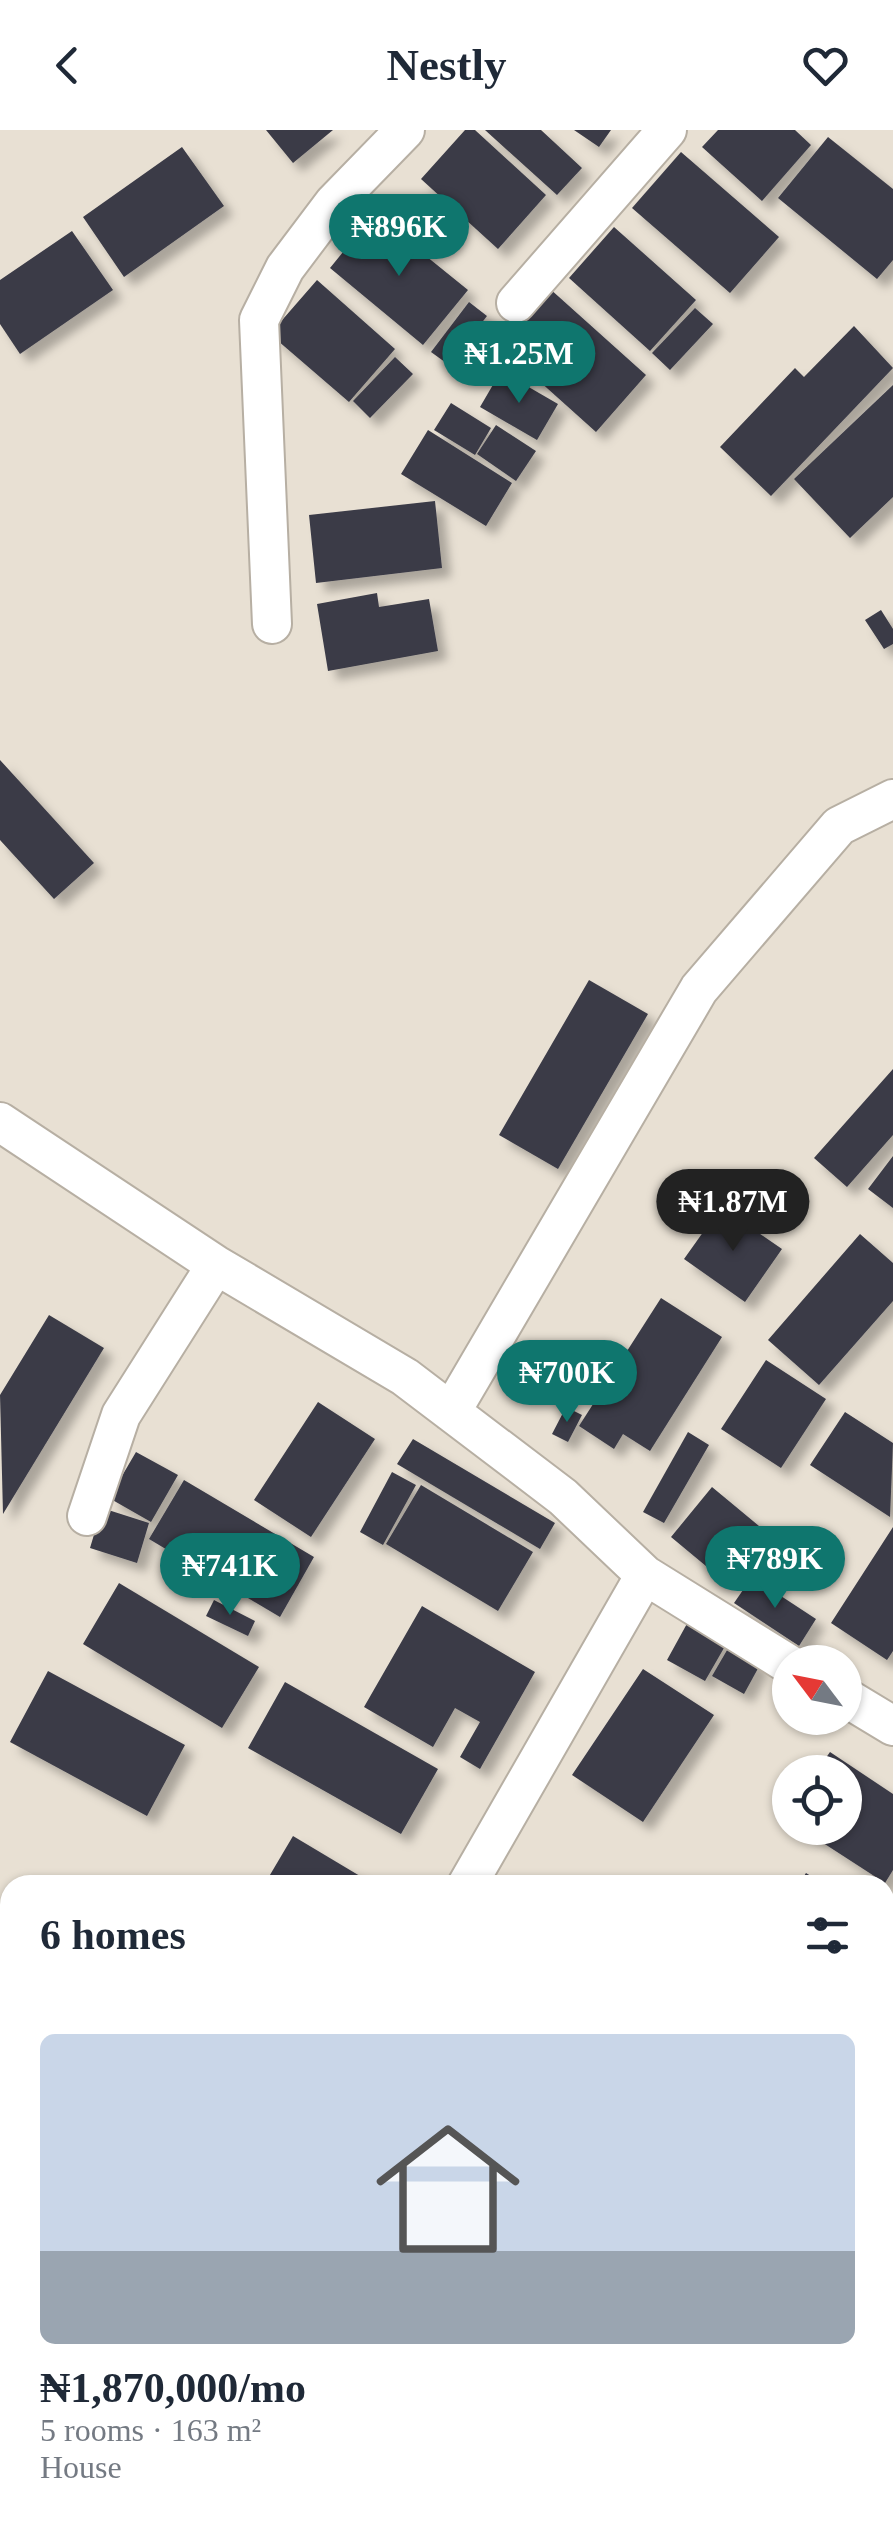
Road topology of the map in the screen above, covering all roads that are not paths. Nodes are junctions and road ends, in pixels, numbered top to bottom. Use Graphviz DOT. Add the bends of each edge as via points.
graph roads {
  1 [pos="405,130"];
  2 [pos="667,130"];
  3 [pos="516,303"];
  4 [pos="272,624"];
  5 [pos="893,799"];
  6 [pos="0,1122"];
  7 [pos="216,1264"];
  8 [pos="451,1412"];
  9 [pos="87,1516"];
  10 [pos="645,1575"];
  11 [pos="772,1653"];
  12 [pos="862,1707"];
  13 [pos="893,1726"];
  14 [pos="472,1875"];
  1 -- 4 [label="street" via="334,203 285,268 259,320"];
  2 -- 3 [label="street"];
  5 -- 8 [label="street" via="839,826 699,989"];
  6 -- 7 [label="street"];
  7 -- 8 [label="street" via="405,1376"];
  7 -- 9 [label="street" via="122,1415"];
  8 -- 10 [label="street" via="563,1496"];
  10 -- 11 [label="street"];
  10 -- 14 [label="street"];
  12 -- 13 [label="street"];
}
